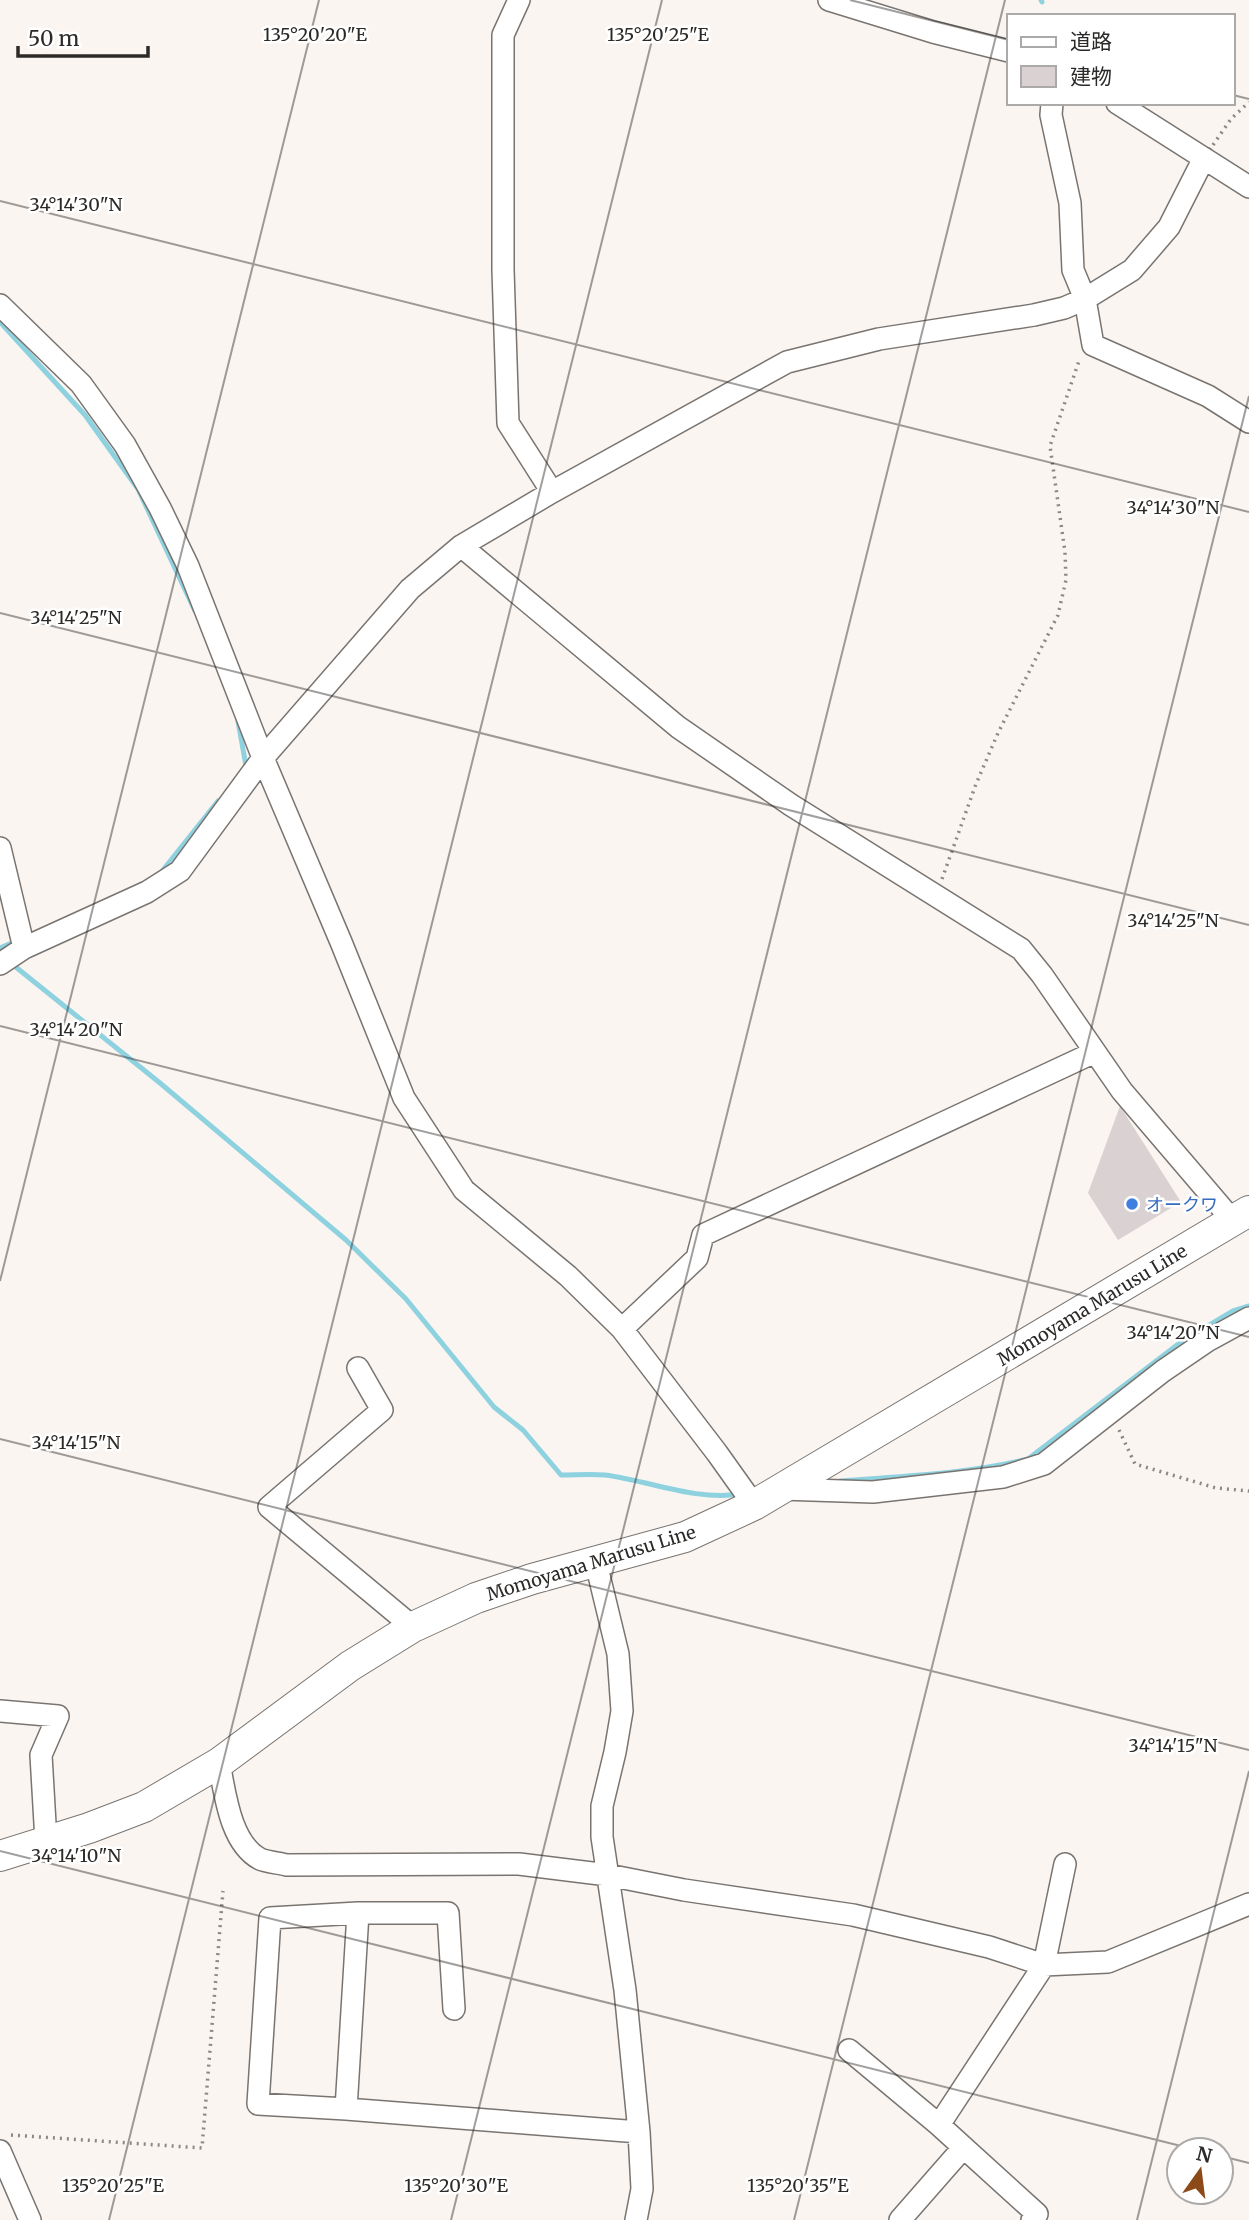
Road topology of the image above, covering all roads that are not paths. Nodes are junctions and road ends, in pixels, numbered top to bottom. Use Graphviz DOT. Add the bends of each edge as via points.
graph roads {
  1 [pos="520,0"];
  2 [pos="829,0"];
  3 [pos="1007,50"];
  4 [pos="1052,105"];
  5 [pos="1120,105"];
  6 [pos="1204,158"];
  7 [pos="1249,187"];
  8 [pos="1085,299"];
  9 [pos="0,304"];
  10 [pos="1249,422"];
  11 [pos="552,492"];
  12 [pos="461,546"];
  13 [pos="263,758"];
  14 [pos="0,848"];
  15 [pos="24,948"];
  16 [pos="0,964"];
  17 [pos="1095,1052"];
  18 [pos="1241,1216"];
  19 [pos="1249,1318"];
  20 [pos="622,1329"];
  21 [pos="358,1368"];
  22 [pos="781,1489"];
  23 [pos="754,1505"];
  24 [pos="596,1563"];
  25 [pos="412,1627"];
  26 [pos="0,1711"];
  27 [pos="219,1763"];
  28 [pos="46,1841"];
  29 [pos="0,1856"];
  30 [pos="1065,1864"];
  31 [pos="608,1875"];
  32 [pos="1249,1904"];
  33 [pos="358,1913"];
  34 [pos="1044,1965"];
  35 [pos="454,2009"];
  36 [pos="849,2050"];
  37 [pos="346,2109"];
  38 [pos="939,2125"];
  39 [pos="639,2132"];
  40 [pos="963,2148"];
  41 [pos="0,2151"];
  42 [pos="30,2220"];
  43 [pos="636,2220"];
  44 [pos="900,2220"];
  45 [pos="1032,2220"];
  1 -- 11 [label="street" via="503,35 508,423"];
  2 -- 3 [label="street"];
  4 -- 8 [label="street" via="1070,203 1073,270"];
  5 -- 6 [label="street"];
  6 -- 7 [label="street"];
  6 -- 8 [label="street" via="1169,227 1132,270"];
  8 -- 10 [label="street" via="1093,345 1208,396"];
  8 -- 11 [label="street" via="1034,316 879,339 787,362"];
  9 -- 13 [label="street" via="81,384 125,445 188,566"];
  11 -- 12 [label="street"];
  12 -- 13 [label="street" via="410,589"];
  12 -- 17 [label="street" via="678,727 791,805 1021,949"];
  13 -- 15 [label="street" via="180,871 147,892"];
  13 -- 20 [label="street" via="404,1098 464,1189 568,1276"];
  14 -- 15 [label="street"];
  15 -- 16 [label="street"];
  17 -- 18 [label="street" via="1122,1091"];
  17 -- 20 [label="street" via="703,1235 697,1258"];
  18 -- 22 [label="main road, Momoyama Marusu Line"];
  19 -- 22 [label="street" via="1207,1341 1044,1464 1003,1477 873,1492"];
  20 -- 23 [label="street"];
  21 -- 25 [label="street" via="382,1410 269,1507"];
  22 -- 23 [label="main road, Momoyama Marusu Line"];
  23 -- 24 [label="main road, Momoyama Marusu Line" via="685,1537"];
  24 -- 25 [label="main road, Momoyama Marusu Line" via="476,1598"];
  24 -- 31 [label="street" via="618,1654 622,1711 601,1806"];
  25 -- 27 [label="main road, Momoyama Marusu Line" via="350,1666"];
  26 -- 28 [label="street" via="58,1716 41,1755"];
  27 -- 28 [label="main road, Momoyama Marusu Line" via="144,1807"];
  27 -- 31 [label="street" via="238,1837 259,1858 287,1865 519,1864"];
  28 -- 29 [label="main road, Momoyama Marusu Line"];
  30 -- 34 [label="street"];
  31 -- 34 [label="street" via="853,1914"];
  31 -- 39 [label="street"];
  32 -- 34 [label="street" via="1108,1962"];
  33 -- 35 [label="street" via="448,1913"];
  33 -- 37 [label="street"];
  33 -- 37 [label="street" via="270,1918 257,2104"];
  34 -- 38 [label="street"];
  36 -- 38 [label="street"];
  37 -- 39 [label="street"];
  38 -- 40 [label="street"];
  39 -- 43 [label="street" via="642,2189"];
  40 -- 44 [label="street"];
  40 -- 45 [label="street" via="1037,2214"];
  41 -- 42 [label="street"];
}
